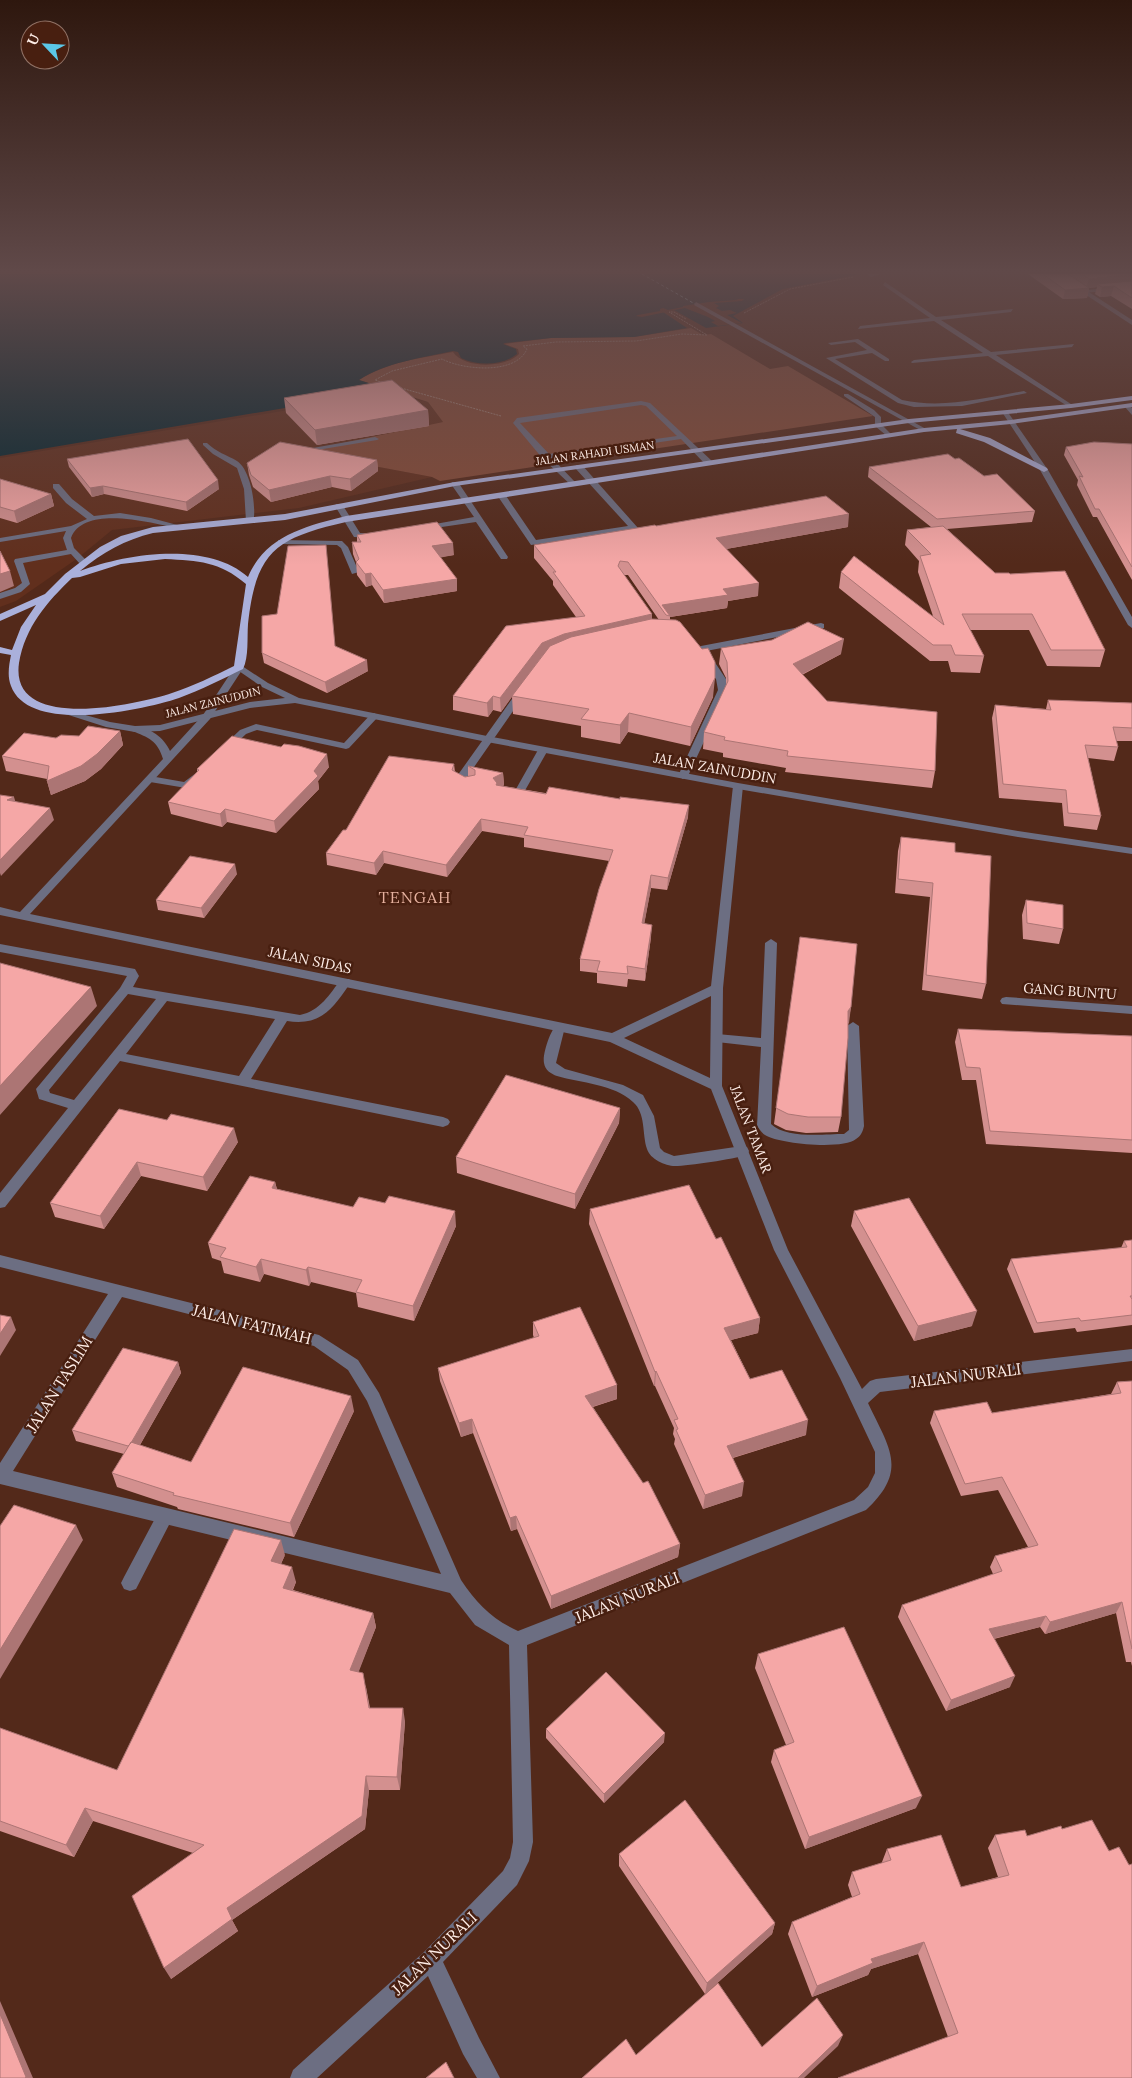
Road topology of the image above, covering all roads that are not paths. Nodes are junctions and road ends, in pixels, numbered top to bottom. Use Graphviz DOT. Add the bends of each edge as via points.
graph roads {
  1 [pos="805,371"];
  2 [pos="818,371"];
  3 [pos="851,371"];
  4 [pos="1016,371"];
  5 [pos="1024,393"];
  6 [pos="1132,398"];
  7 [pos="971,401"];
  8 [pos="1071,406"];
  9 [pos="1130,408"];
  10 [pos="1005,412"];
  11 [pos="988,414"];
  12 [pos="909,421"];
  13 [pos="1011,422"];
  14 [pos="877,425"];
  15 [pos="949,429"];
  16 [pos="924,430"];
  17 [pos="889,436"];
  18 [pos="683,437"];
  19 [pos="375,439"];
  20 [pos="205,444"];
  21 [pos="311,449"];
  22 [pos="697,450"];
  23 [pos="546,458"];
  24 [pos="709,463"];
  25 [pos="579,467"];
  26 [pos="558,470"];
  27 [pos="1044,470"];
  28 [pos="593,481"];
  29 [pos="455,484"];
  30 [pos="572,484"];
  31 [pos="56,486"];
  32 [pos="501,495"];
  33 [pos="466,500"];
  34 [pos="338,506"];
  35 [pos="92,519"];
  36 [pos="346,519"];
  37 [pos="478,519"];
  38 [pos="250,521"];
  39 [pos="181,527"];
  40 [pos="71,528"];
  41 [pos="412,530"];
  42 [pos="383,534"];
  43 [pos="0,540"];
  44 [pos="281,542"];
  45 [pos="73,551"];
  46 [pos="504,557"];
  47 [pos="84,563"];
  48 [pos="355,572"];
  49 [pos="66,580"];
  50 [pos="251,584"];
  51 [pos="51,593"];
  52 [pos="0,596"];
  53 [pos="0,618"];
  54 [pos="1132,625"];
  55 [pos="821,626"];
  56 [pos="0,650"];
  57 [pos="14,653"];
  58 [pos="239,667"];
  59 [pos="528,683"];
  60 [pos="296,700"];
  61 [pos="61,711"];
  62 [pos="374,716"];
  63 [pos="207,717"];
  64 [pos="135,729"];
  65 [pos="487,739"];
  66 [pos="543,750"];
  67 [pos="216,758"];
  68 [pos="168,760"];
  69 [pos="202,771"];
  70 [pos="682,776"];
  71 [pos="150,779"];
  72 [pos="470,785"];
  73 [pos="738,786"];
  74 [pos="500,791"];
  75 [pos="1132,850"];
  76 [pos="0,911"];
  77 [pos="23,915"];
  78 [pos="771,943"];
  79 [pos="0,948"];
  80 [pos="345,982"];
  81 [pos="717,988"];
  82 [pos="125,990"];
  83 [pos="164,996"];
  84 [pos="1006,1001"];
  85 [pos="1132,1010"];
  86 [pos="283,1017"];
  87 [pos="853,1026"];
  88 [pos="559,1027"];
  89 [pos="613,1038"];
  90 [pos="716,1038"];
  91 [pos="767,1043"];
  92 [pos="116,1056"];
  93 [pos="242,1082"];
  94 [pos="716,1086"];
  95 [pos="77,1106"];
  96 [pos="443,1122"];
  97 [pos="742,1151"];
  98 [pos="0,1203"];
  99 [pos="0,1260"];
  100 [pos="118,1291"];
  101 [pos="1132,1355"];
  102 [pos="860,1401"];
  103 [pos="0,1476"];
  104 [pos="165,1516"];
  105 [pos="130,1583"];
  106 [pos="455,1586"];
  107 [pos="518,1640"];
  108 [pos="431,1959"];
  109 [pos="301,2078"];
  110 [pos="489,2078"];
  1 -- 14 [label="street" via="872,411 878,417"];
  2 -- 12 [label="street"];
  3 -- 7 [label="street" via="906,404 930,406"];
  4 -- 8 [label="street"];
  5 -- 7 [label="street"];
  6 -- 8 [label="highway, JALAN RAHADI USMAN"];
  7 -- 11 [label="street"];
  8 -- 10 [label="highway, JALAN RAHADI USMAN"];
  9 -- 13 [label="highway"];
  10 -- 11 [label="highway, JALAN RAHADI USMAN"];
  10 -- 13 [label="street"];
  11 -- 12 [label="highway, JALAN RAHADI USMAN"];
  12 -- 14 [label="highway, JALAN RAHADI USMAN"];
  12 -- 16 [label="street"];
  13 -- 15 [label="highway"];
  13 -- 27 [label="street"];
  14 -- 17 [label="street"];
  14 -- 22 [label="highway, JALAN RAHADI USMAN"];
  15 -- 16 [label="highway, JALAN RAHADI USMAN"];
  15 -- 27 [label="highway" via="977,436"];
  16 -- 17 [label="highway, JALAN RAHADI USMAN"];
  17 -- 24 [label="highway, JALAN RAHADI USMAN"];
  18 -- 22 [label="street"];
  18 -- 23 [label="street"];
  18 -- 23 [label="street" via="644,403 517,420 516,423"];
  19 -- 21 [label="street"];
  20 -- 38 [label="street" via="245,472"];
  22 -- 24 [label="street"];
  22 -- 25 [label="highway, JALAN RAHADI USMAN"];
  23 -- 26 [label="street"];
  24 -- 28 [label="highway, JALAN RAHADI USMAN"];
  25 -- 26 [label="highway, JALAN RAHADI USMAN"];
  25 -- 28 [label="street"];
  26 -- 29 [label="highway, JALAN RAHADI USMAN"];
  26 -- 30 [label="street"];
  27 -- 54 [label="street"];
  28 -- 30 [label="highway, JALAN RAHADI USMAN"];
  28 -- 32 [label="street" via="634,528 534,543"];
  29 -- 33 [label="street"];
  29 -- 34 [label="highway, JALAN RAHADI USMAN"];
  30 -- 32 [label="highway, JALAN RAHADI USMAN"];
  31 -- 35 [label="street"];
  32 -- 33 [label="highway, JALAN RAHADI USMAN"];
  33 -- 36 [label="highway, JALAN RAHADI USMAN"];
  33 -- 37 [label="street"];
  34 -- 36 [label="street"];
  34 -- 38 [label="highway, JALAN RAHADI USMAN"];
  35 -- 39 [label="street" via="121,515"];
  35 -- 40 [label="street"];
  36 -- 42 [label="street" via="360,537"];
  36 -- 44 [label="highway, JALAN RAHADI USMAN" via="310,528"];
  37 -- 41 [label="street"];
  37 -- 46 [label="street"];
  38 -- 39 [label="highway, JALAN RAHADI USMAN"];
  39 -- 47 [label="highway, JALAN RAHADI USMAN" via="135,534"];
  40 -- 43 [label="street"];
  40 -- 45 [label="street" via="67,540"];
  44 -- 48 [label="street" via="339,543"];
  44 -- 50 [label="highway, JALAN RAHADI USMAN" via="257,566"];
  45 -- 47 [label="street"];
  45 -- 52 [label="street" via="18,561 26,584"];
  47 -- 49 [label="highway, JALAN RAHADI USMAN"];
  49 -- 50 [label="highway" via="119,561 169,556 223,564"];
  49 -- 51 [label="highway, JALAN RAHADI USMAN"];
  50 -- 58 [label="highway, JALAN RAHADI USMAN"];
  51 -- 53 [label="highway"];
  51 -- 57 [label="highway" via="31,618"];
  55 -- 70 [label="street" via="697,646 721,679 723,690"];
  56 -- 57 [label="highway"];
  57 -- 61 [label="highway" via="13,674 24,697"];
  58 -- 60 [label="street, JALAN ZAINUDDIN"];
  58 -- 61 [label="highway" via="191,690 153,702 95,712"];
  58 -- 63 [label="street"];
  59 -- 65 [label="street"];
  60 -- 62 [label="street, JALAN ZAINUDDIN"];
  60 -- 63 [label="street, JALAN ZAINUDDIN" via="250,704"];
  61 -- 64 [label="street" via="87,720"];
  62 -- 65 [label="street, JALAN ZAINUDDIN"];
  62 -- 67 [label="street" via="346,746 256,727 243,732"];
  63 -- 64 [label="street, JALAN ZAINUDDIN" via="160,728"];
  63 -- 68 [label="street"];
  64 -- 68 [label="street" via="162,742"];
  65 -- 66 [label="street, JALAN ZAINUDDIN"];
  65 -- 72 [label="street" via="459,781"];
  66 -- 70 [label="street, JALAN ZAINUDDIN"];
  66 -- 74 [label="street" via="519,792"];
  68 -- 71 [label="street"];
  69 -- 71 [label="street" via="186,785"];
  70 -- 73 [label="street, JALAN ZAINUDDIN"];
  71 -- 77 [label="street"];
  73 -- 75 [label="street, JALAN ZAINUDDIN"];
  73 -- 81 [label="street, JALAN TAMAR"];
  76 -- 77 [label="street, JALAN SIDAS"];
  77 -- 80 [label="street, JALAN SIDAS"];
  78 -- 91 [label="street"];
  79 -- 82 [label="street" via="127,970 133,976"];
  80 -- 86 [label="street" via="317,1015 300,1019"];
  80 -- 88 [label="street, JALAN SIDAS"];
  81 -- 89 [label="street"];
  81 -- 90 [label="street, JALAN TAMAR"];
  82 -- 83 [label="street"];
  82 -- 95 [label="street" via="42,1089 44,1096"];
  83 -- 86 [label="street"];
  83 -- 92 [label="street"];
  84 -- 85 [label="street, GANG BUNTU"];
  86 -- 93 [label="street"];
  87 -- 91 [label="street" via="857,1126 856,1132 845,1139 783,1137 767,1132 764,1126"];
  88 -- 89 [label="street, JALAN SIDAS"];
  88 -- 97 [label="street" via="550,1064 562,1073 617,1088 638,1098 643,1105 654,1150 659,1156 674,1161"];
  89 -- 94 [label="street, JALAN SIDAS"];
  90 -- 91 [label="street"];
  90 -- 94 [label="street, JALAN TAMAR"];
  92 -- 93 [label="street"];
  92 -- 95 [label="street"];
  93 -- 96 [label="street"];
  94 -- 97 [label="street, JALAN TAMAR"];
  95 -- 98 [label="street"];
  97 -- 102 [label="street, JALAN TAMAR" via="781,1250"];
  99 -- 100 [label="street, JALAN FATIMAH"];
  100 -- 103 [label="street, JALAN TASLIM"];
  100 -- 106 [label="street, JALAN FATIMAH" via="319,1342 352,1365 372,1398"];
  101 -- 102 [label="street, JALAN NURALI" via="876,1386"];
  102 -- 107 [label="street, JALAN NURALI" via="883,1452 883,1473 874,1492 860,1505"];
  103 -- 104 [label="street"];
  104 -- 105 [label="street"];
  104 -- 106 [label="street"];
  106 -- 107 [label="street, JALAN FATIMAH" via="482,1621"];
  107 -- 108 [label="street, JALAN NURALI" via="523,1842 519,1862 510,1878"];
  108 -- 109 [label="street, JALAN NURALI"];
  108 -- 110 [label="street"];
}
